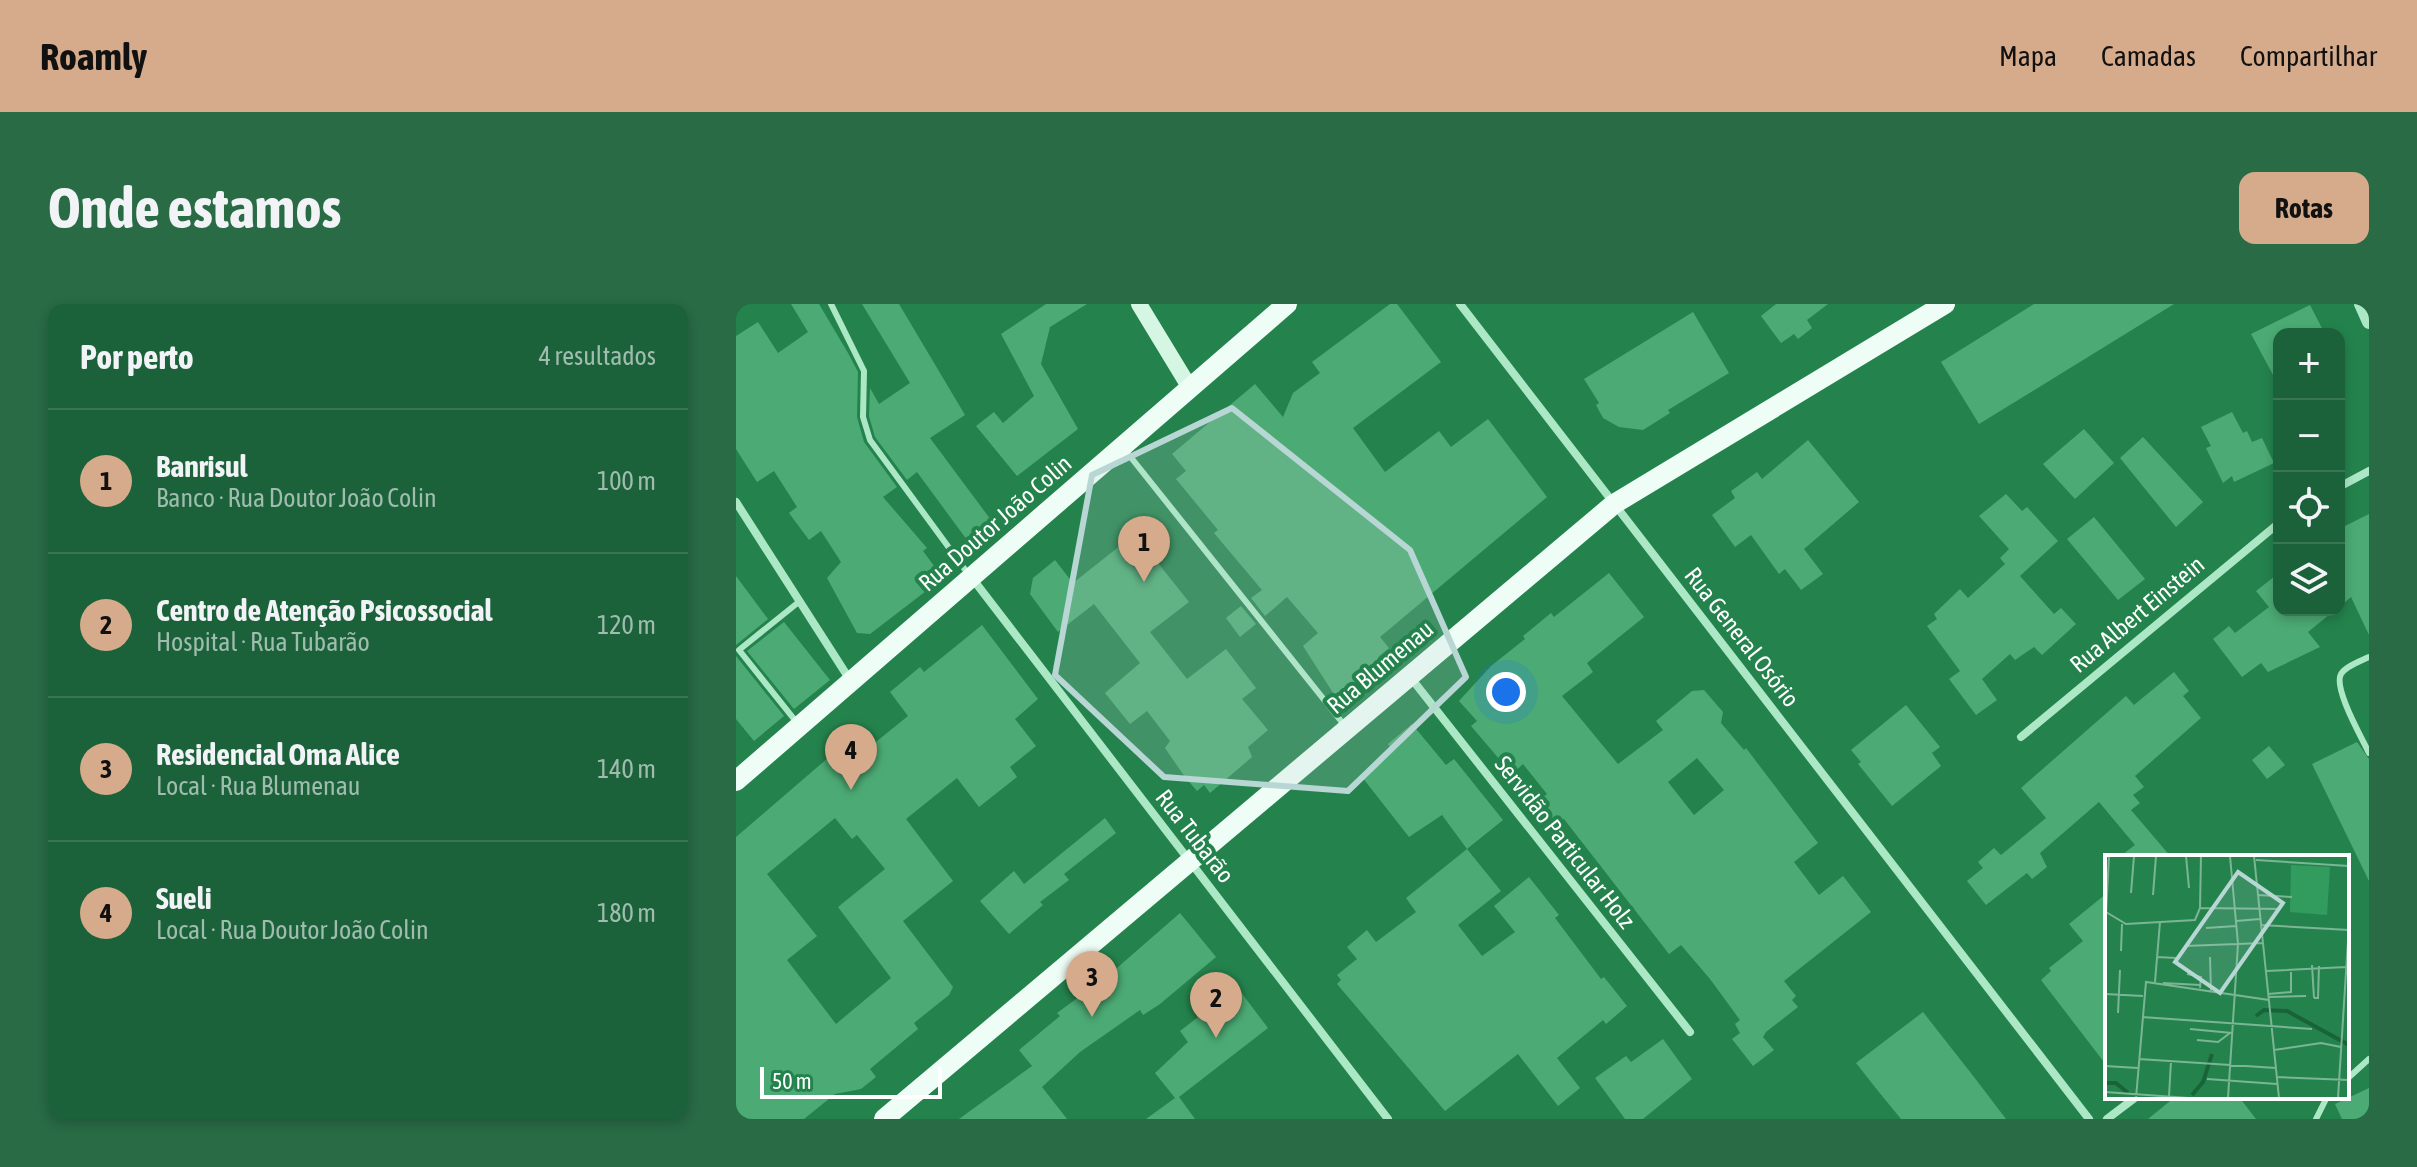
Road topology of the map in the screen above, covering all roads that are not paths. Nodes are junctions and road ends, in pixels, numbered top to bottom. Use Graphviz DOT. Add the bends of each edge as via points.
graph roads {
  1 [pos="831,304"];
  2 [pos="1139,304"];
  3 [pos="1287,304"];
  4 [pos="1460,304"];
  5 [pos="1945,304"];
  6 [pos="2361,304"];
  7 [pos="2369,322"];
  8 [pos="1190,388"];
  9 [pos="1123,446"];
  10 [pos="2369,471"];
  11 [pos="2345,484"];
  12 [pos="736,502"];
  13 [pos="1614,504"];
  14 [pos="2273,528"];
  15 [pos="971,577"];
  16 [pos="800,601"];
  17 [pos="2369,657"];
  18 [pos="1410,677"];
  19 [pos="851,681"];
  20 [pos="799,726"];
  21 [pos="1348,729"];
  22 [pos="2021,737"];
  23 [pos="2369,753"];
  24 [pos="736,781"];
  25 [pos="1190,862"];
  26 [pos="1690,1032"];
  27 [pos="2369,1059"];
  28 [pos="2349,1077"];
  29 [pos="2133,1099"];
  30 [pos="2326,1099"];
  31 [pos="884,1119"];
  32 [pos="1388,1119"];
  33 [pos="2089,1119"];
  34 [pos="2107,1119"];
  35 [pos="2316,1119"];
  1 -- 15 [label="lane" via="864,371 863,417 870,440"];
  2 -- 8 [label="main road"];
  3 -- 8 [label="main road, Rua Doutor João Colin"];
  4 -- 13 [label="street, Rua General Osório"];
  5 -- 13 [label="main road, Rua Blumenau"];
  6 -- 7 [label="street"];
  8 -- 9 [label="main road, Rua Doutor João Colin"];
  9 -- 15 [label="main road, Rua Doutor João Colin"];
  9 -- 21 [label="lane"];
  10 -- 11 [label="street"];
  12 -- 16 [label="street"];
  13 -- 18 [label="main road, Rua Blumenau"];
  13 -- 33 [label="street, Rua General Osório"];
  14 -- 22 [label="street, Rua Albert Einstein"];
  15 -- 19 [label="main road, Rua Doutor João Colin"];
  15 -- 25 [label="street, Rua Tubarão"];
  16 -- 19 [label="street"];
  16 -- 20 [label="lane" via="739,650"];
  17 -- 23 [label="lane" via="2345,669 2339,681"];
  18 -- 21 [label="main road, Rua Blumenau"];
  18 -- 26 [label="street, Servidão Particular Holz"];
  19 -- 20 [label="main road, Rua Doutor João Colin"];
  20 -- 24 [label="main road, Rua Doutor João Colin"];
  21 -- 25 [label="main road, Rua Blumenau"];
  25 -- 31 [label="main road, Rua Blumenau"];
  25 -- 32 [label="street, Rua Tubarão"];
  27 -- 28 [label="lane"];
  29 -- 34 [label="street"];
  30 -- 35 [label="lane"];
}
